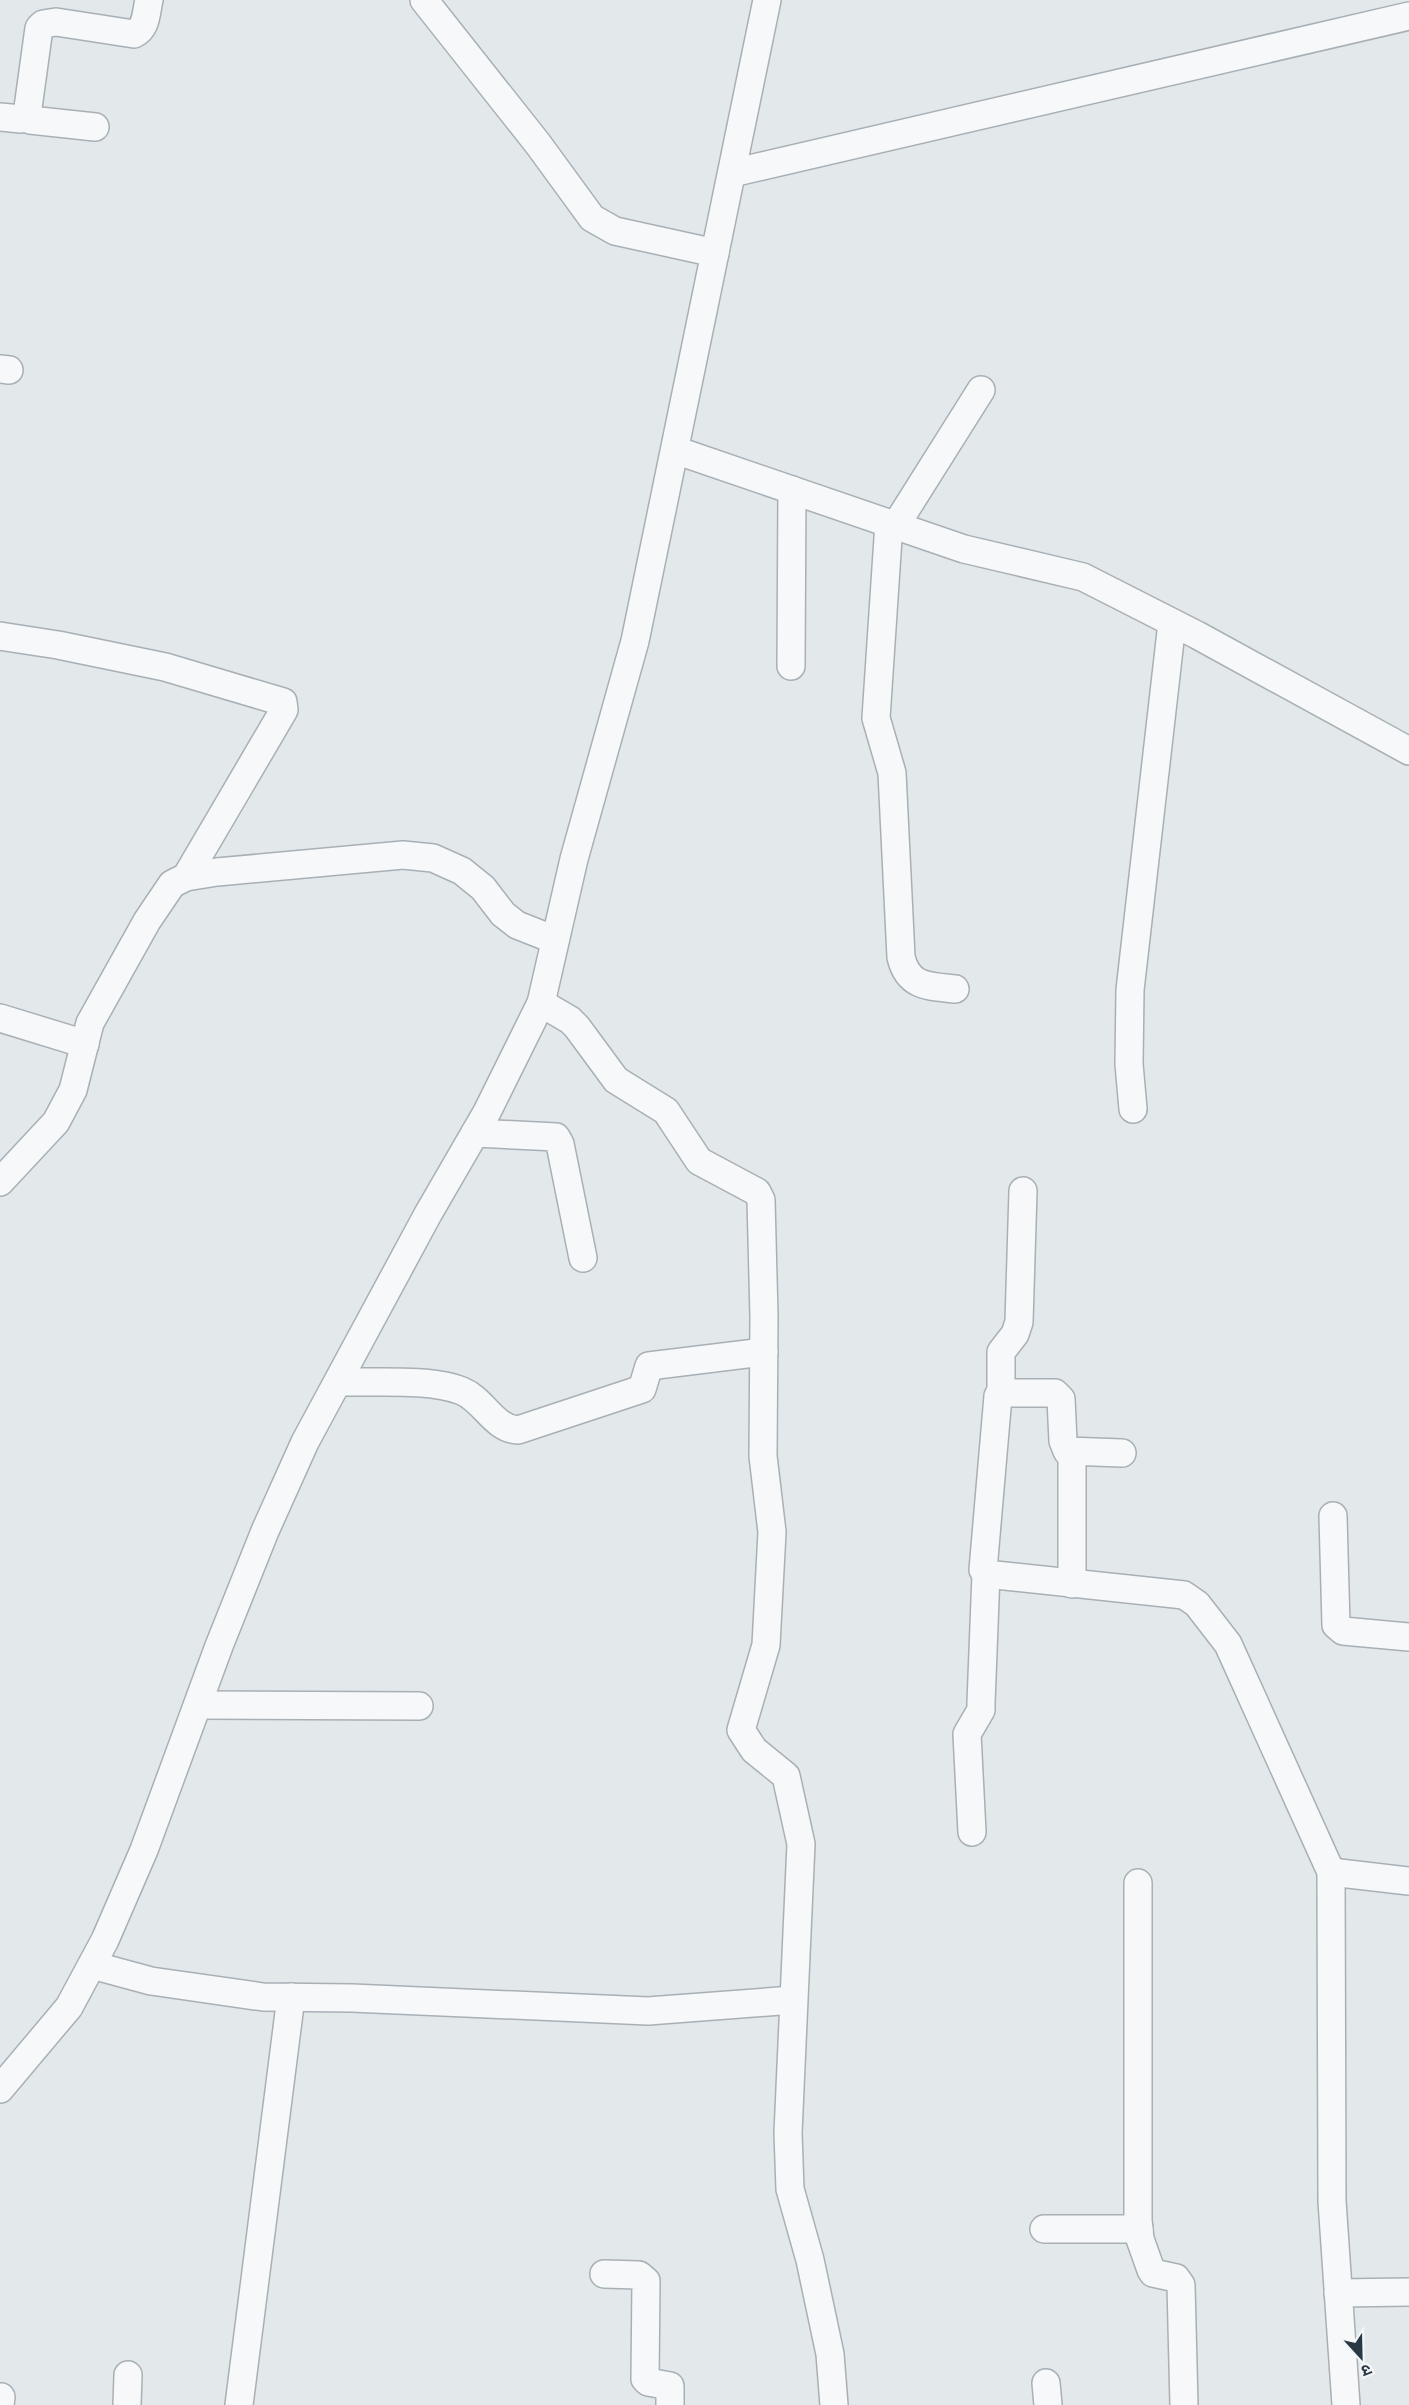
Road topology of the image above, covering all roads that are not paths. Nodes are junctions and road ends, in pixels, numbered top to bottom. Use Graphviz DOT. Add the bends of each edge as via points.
graph roads {
  1 [pos="149,0"];
  2 [pos="424,0"];
  3 [pos="767,0"];
  4 [pos="1409,16"];
  5 [pos="12,117"];
  6 [pos="95,128"];
  7 [pos="732,172"];
  8 [pos="715,253"];
  9 [pos="981,390"];
  10 [pos="675,450"];
  11 [pos="792,490"];
  12 [pos="892,524"];
  13 [pos="1172,622"];
  14 [pos="0,636"];
  15 [pos="791,666"];
  16 [pos="1408,747"];
  17 [pos="186,877"];
  18 [pos="555,940"];
  19 [pos="955,989"];
  20 [pos="541,1003"];
  21 [pos="0,1018"];
  22 [pos="85,1044"];
  23 [pos="1133,1109"];
  24 [pos="475,1133"];
  25 [pos="0,1182"];
  26 [pos="1023,1191"];
  27 [pos="583,1258"];
  28 [pos="764,1352"];
  29 [pos="338,1382"];
  30 [pos="1001,1393"];
  31 [pos="1072,1453"];
  32 [pos="1122,1453"];
  33 [pos="1333,1516"];
  34 [pos="986,1574"];
  35 [pos="1072,1584"];
  36 [pos="1409,1637"];
  37 [pos="198,1705"];
  38 [pos="420,1706"];
  39 [pos="972,1832"];
  40 [pos="1331,1872"];
  41 [pos="1409,1881"];
  42 [pos="1138,1883"];
  43 [pos="92,1965"];
  44 [pos="291,1997"];
  45 [pos="793,2000"];
  46 [pos="0,2089"];
  47 [pos="1044,2229"];
  48 [pos="1139,2229"];
  49 [pos="604,2274"];
  50 [pos="1409,2292"];
  51 [pos="1338,2293"];
  52 [pos="128,2375"];
  53 [pos="1,2397"];
  54 [pos="0,2405"];
  55 [pos="127,2405"];
  56 [pos="239,2405"];
  57 [pos="670,2405"];
  58 [pos="834,2405"];
  59 [pos="1184,2405"];
  60 [pos="1346,2405"];
  1 -- 5 [label="street" via="143,26 134,34 56,22 43,24"];
  2 -- 8 [label="street" via="592,218 615,231"];
  3 -- 7 [label="street"];
  4 -- 7 [label="street"];
  5 -- 6 [label="street"];
  7 -- 8 [label="street"];
  8 -- 10 [label="street"];
  9 -- 12 [label="street"];
  10 -- 11 [label="street"];
  10 -- 18 [label="street" via="635,641"];
  11 -- 12 [label="street"];
  11 -- 15 [label="street"];
  12 -- 13 [label="street" via="964,549 1083,578"];
  12 -- 19 [label="street" via="876,718 892,773 901,957 909,977 917,982"];
  13 -- 16 [label="street"];
  13 -- 23 [label="street" via="1130,990"];
  14 -- 17 [label="street" via="165,667 283,702 284,710"];
  17 -- 18 [label="street" via="333,860 403,855 433,858 462,871 517,925"];
  17 -- 22 [label="street" via="172,884 147,921 90,1023"];
  18 -- 20 [label="street"];
  20 -- 24 [label="street"];
  20 -- 28 [label="street" via="577,1027 616,1080 666,1111 699,1161 760,1196"];
  21 -- 22 [label="street"];
  22 -- 25 [label="street" via="73,1090 56,1122"];
  24 -- 27 [label="street" via="556,1137"];
  24 -- 29 [label="street"];
  26 -- 30 [label="street" via="1019,1322 1001,1352"];
  28 -- 29 [label="street" via="649,1366 642,1389 518,1430 500,1424 476,1398 461,1391 407,1383"];
  28 -- 45 [label="street" via="763,1456 772,1532 766,1645 741,1730 754,1750 786,1776 801,1844"];
  29 -- 37 [label="street" via="305,1443 266,1531"];
  30 -- 31 [label="street" via="1059,1395 1064,1447"];
  30 -- 34 [label="street" via="982,1566"];
  31 -- 32 [label="street"];
  31 -- 35 [label="street"];
  33 -- 36 [label="street" via="1338,1629"];
  34 -- 35 [label="street"];
  34 -- 39 [label="street" via="981,1710 968,1734"];
  35 -- 40 [label="street" via="1184,1595 1197,1604 1227,1644"];
  37 -- 38 [label="street"];
  37 -- 43 [label="street" via="144,1850"];
  40 -- 41 [label="street"];
  40 -- 51 [label="street" via="1332,2201"];
  42 -- 48 [label="street"];
  43 -- 44 [label="street" via="151,1981 262,1997"];
  43 -- 46 [label="street" via="69,2007"];
  44 -- 45 [label="street" via="648,2011"];
  44 -- 56 [label="street"];
  45 -- 58 [label="street" via="790,2188 830,2354"];
  47 -- 48 [label="street"];
  48 -- 59 [label="street" via="1153,2273 1176,2278 1181,2285"];
  49 -- 57 [label="street" via="639,2275 646,2281 645,2379 670,2386"];
  50 -- 51 [label="street"];
  51 -- 60 [label="street"];
  52 -- 55 [label="street"];
  53 -- 54 [label="street"];
}
